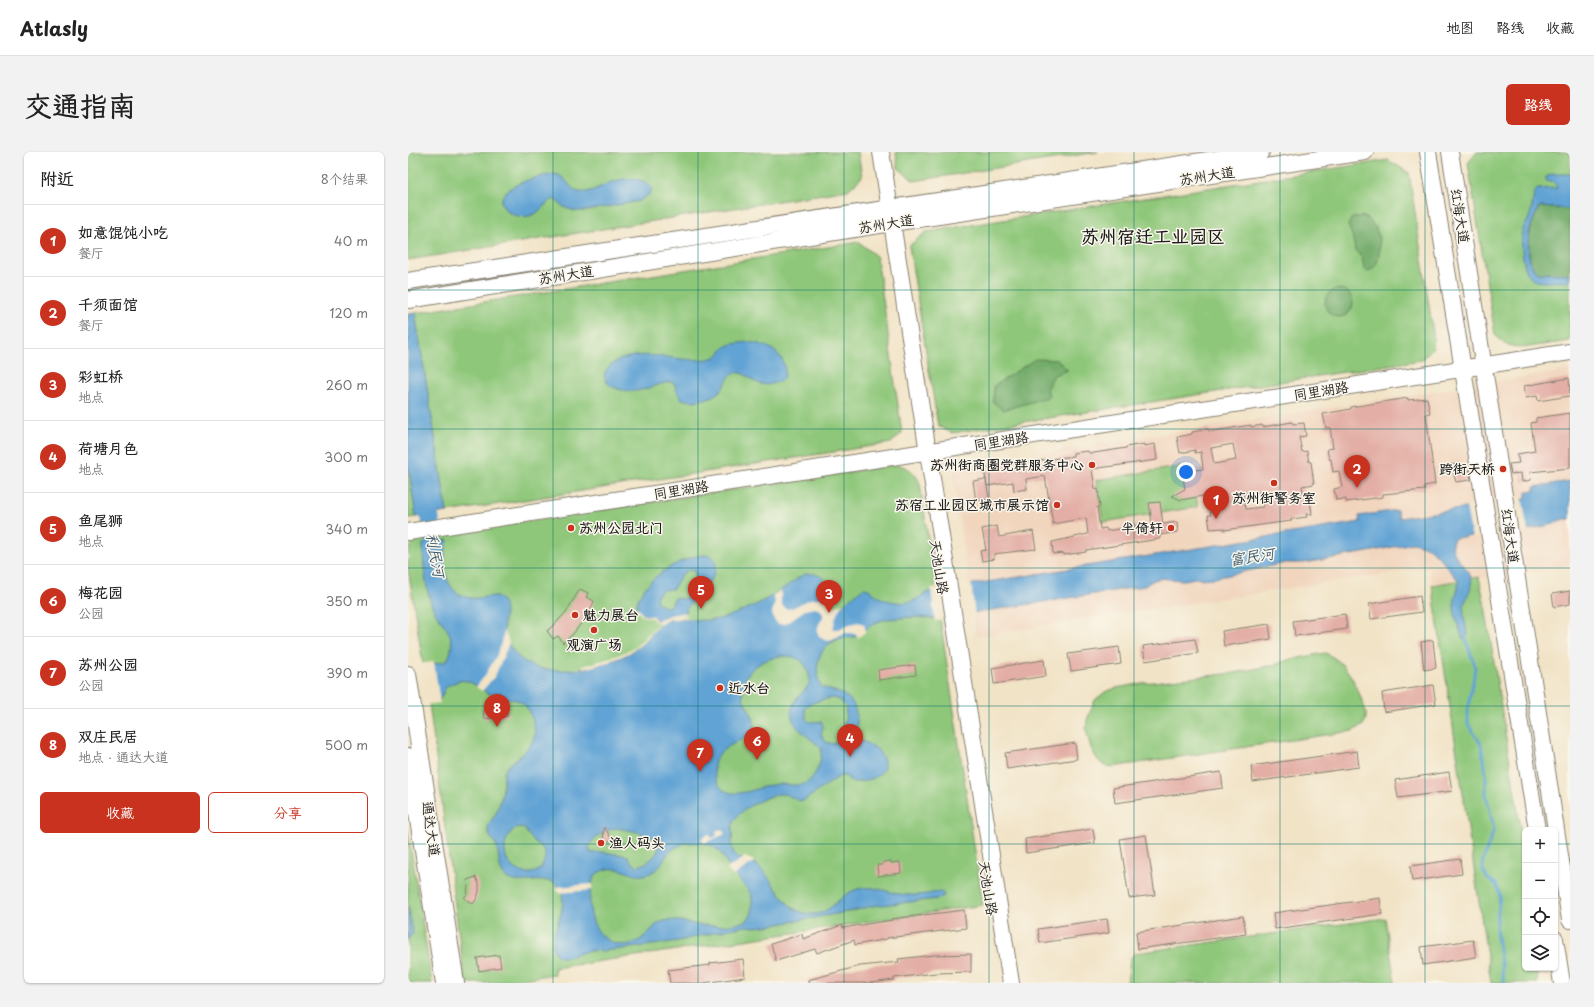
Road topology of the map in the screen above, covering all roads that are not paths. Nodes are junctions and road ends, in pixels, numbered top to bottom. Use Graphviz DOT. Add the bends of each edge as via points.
graph roads {
  1 [pos="872,152"];
  2 [pos="881,152"];
  3 [pos="1261,152"];
  4 [pos="1365,152"];
  5 [pos="1428,152"];
  6 [pos="1450,152"];
  7 [pos="886,216"];
  8 [pos="408,281"];
  9 [pos="408,300"];
  10 [pos="1570,352"];
  11 [pos="1485,366"];
  12 [pos="1464,369"];
  13 [pos="924,453"];
  14 [pos="408,532"];
  15 [pos="954,642"];
  16 [pos="408,674"];
  17 [pos="408,756"];
  18 [pos="1537,827"];
  19 [pos="1570,920"];
  20 [pos="1558,958"];
  21 [pos="444,983"];
  22 [pos="456,983"];
  23 [pos="1002,983"];
  24 [pos="1011,983"];
  25 [pos="1562,983"];
  1 -- 7 [label="street, 天池山路"];
  2 -- 7 [label="street, 天池山路"];
  3 -- 7 [label="street, 苏州大道"];
  4 -- 7 [label="street, 苏州大道"];
  5 -- 12 [label="street, 红海大道"];
  6 -- 11 [label="street, 红海大道"];
  7 -- 8 [label="street, 苏州大道"];
  7 -- 9 [label="street, 苏州大道"];
  7 -- 13 [label="street, 天池山路"];
  10 -- 11 [label="street, 同里湖路"];
  11 -- 12 [label="street, 同里湖路"];
  11 -- 19 [label="street, 红海大道"];
  12 -- 13 [label="street, 同里湖路"];
  12 -- 18 [label="street, 红海大道"];
  13 -- 14 [label="street, 同里湖路"];
  13 -- 15 [label="street, 天池山路"];
  15 -- 23 [label="street, 天池山路"];
  15 -- 24 [label="street, 天池山路"];
  16 -- 22 [label="street, 通达大道"];
  17 -- 21 [label="street, 通达大道"];
  20 -- 25 [label="street"];
}
